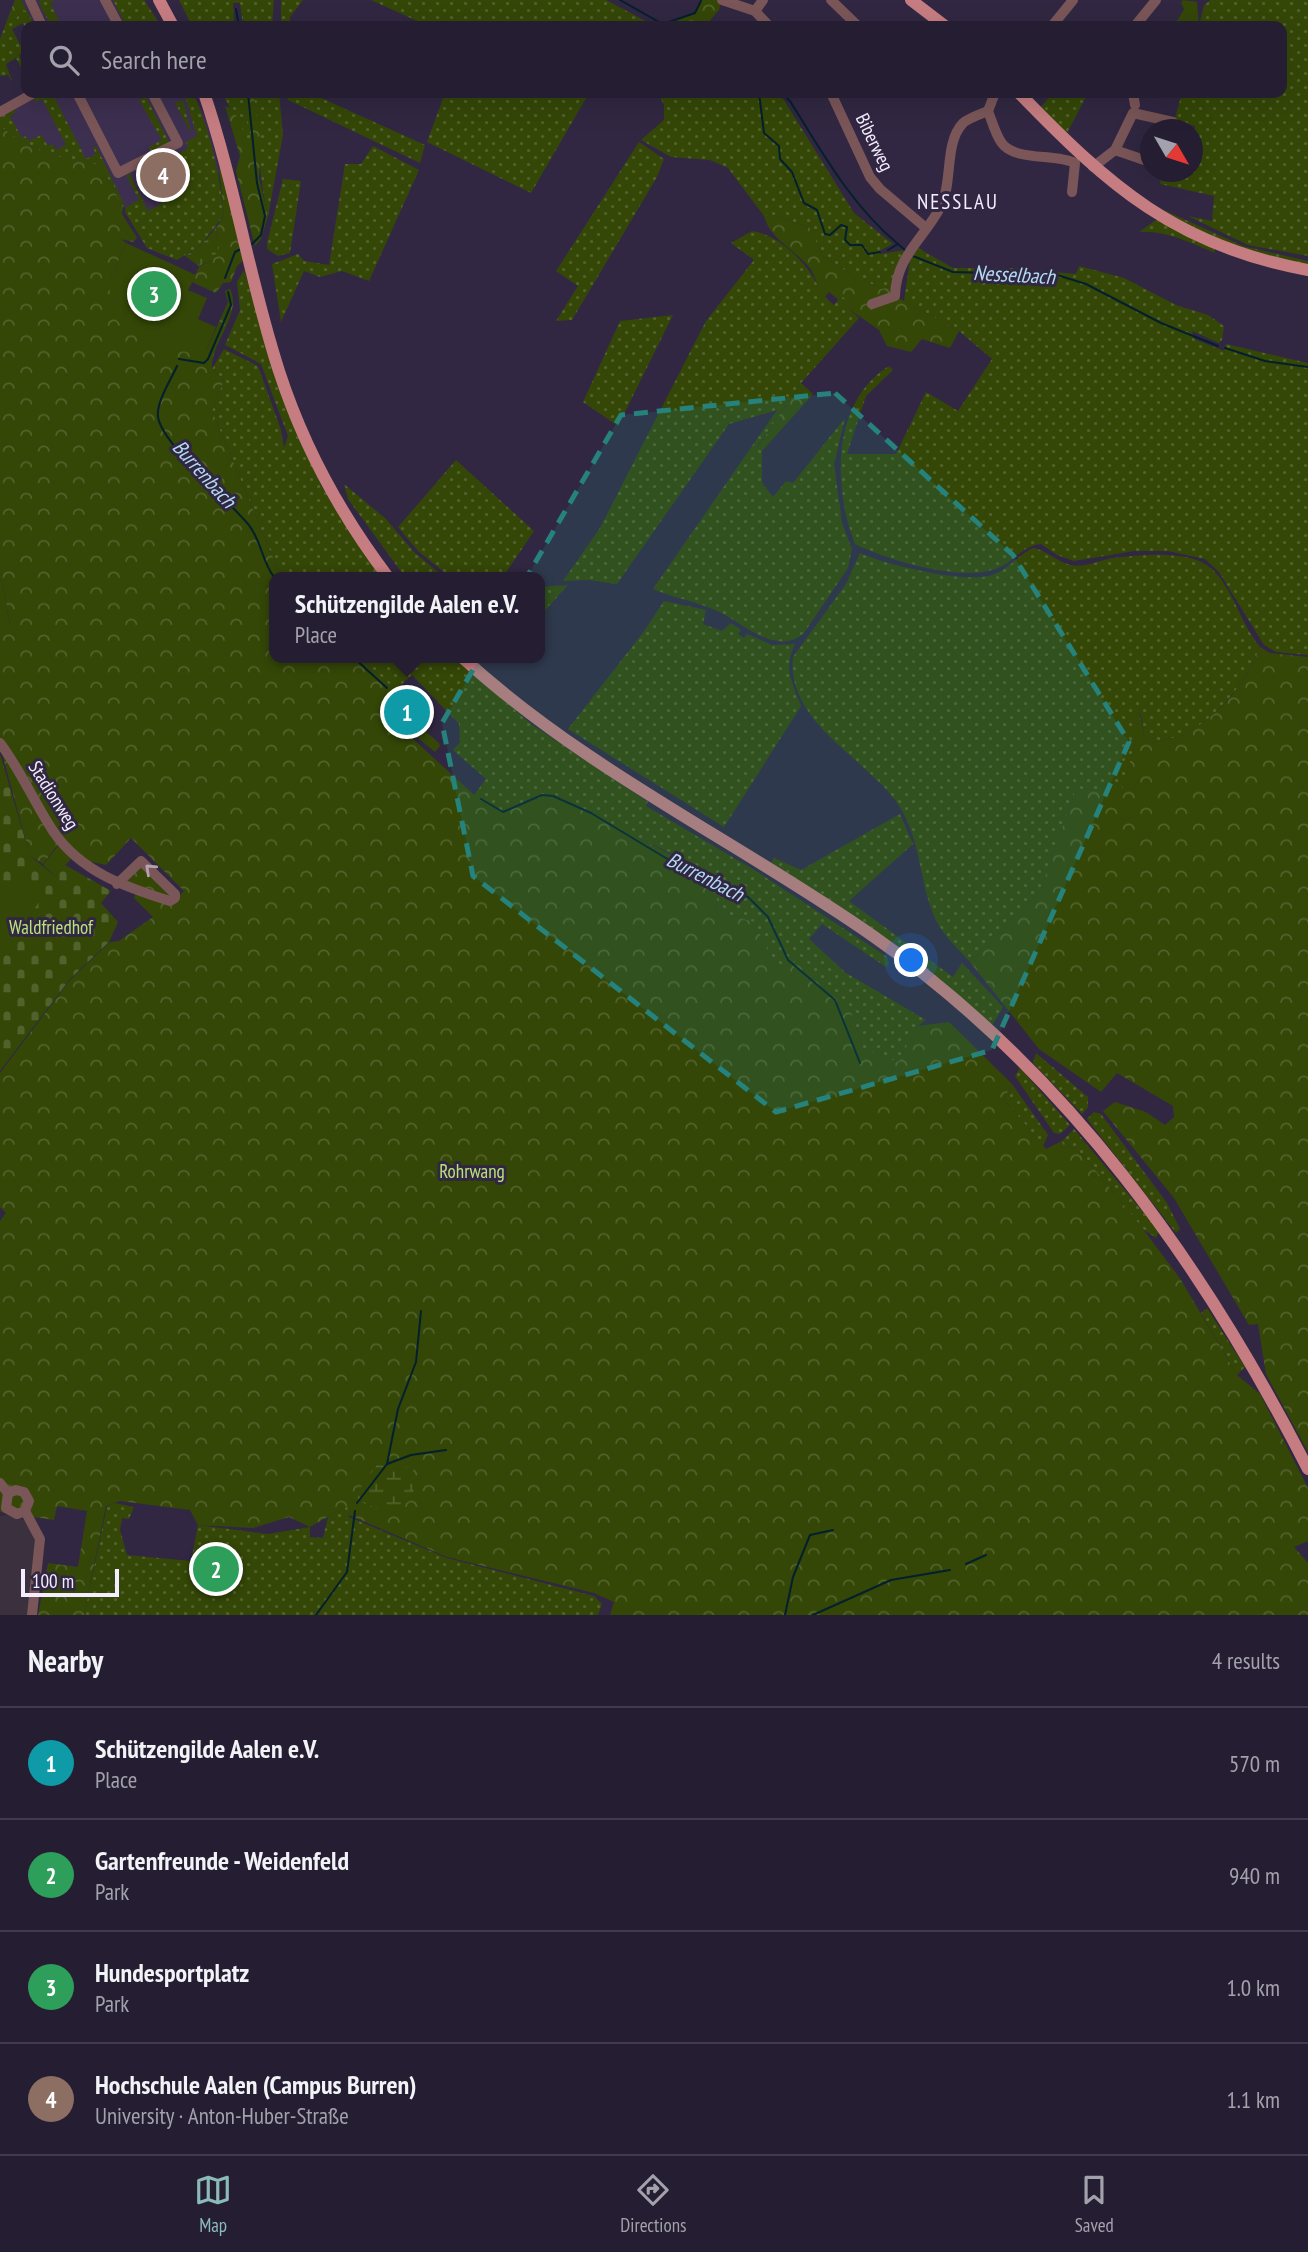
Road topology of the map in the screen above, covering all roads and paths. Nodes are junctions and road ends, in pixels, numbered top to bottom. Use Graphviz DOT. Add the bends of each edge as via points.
graph roads {
  1 [pos="30,0"];
  2 [pos="105,0"];
  3 [pos="159,0"];
  4 [pos="722,0"];
  5 [pos="762,0"];
  6 [pos="831,0"];
  7 [pos="911,0"];
  8 [pos="1073,0"];
  9 [pos="1156,0"];
  10 [pos="755,11"];
  11 [pos="40,21"];
  12 [pos="116,21"];
  13 [pos="170,21"];
  14 [pos="764,21"];
  15 [pos="854,21"];
  16 [pos="938,21"];
  17 [pos="1056,21"];
  18 [pos="1139,21"];
  19 [pos="26,98"];
  20 [pos="80,98"];
  21 [pos="155,98"];
  22 [pos="205,98"];
  23 [pos="836,98"];
  24 [pos="993,98"];
  25 [pos="1024,98"];
  26 [pos="1134,98"];
  27 [pos="1135,105"];
  28 [pos="988,111"];
  29 [pos="0,113"];
  30 [pos="1160,119"];
  31 [pos="1115,150"];
  32 [pos="1140,159"];
  33 [pos="1093,167"];
  34 [pos="1072,192"];
  35 [pos="926,228"];
  36 [pos="1308,270"];
  37 [pos="872,304"];
  38 [pos="385,572"];
  39 [pos="469,663"];
  40 [pos="0,743"];
  41 [pos="117,884"];
  42 [pos="1308,1469"];
  43 [pos="0,1483"];
  44 [pos="8,1493"];
  45 [pos="24,1511"];
  46 [pos="32,1615"];
  1 -- 11 [label="street"];
  2 -- 12 [label="street"];
  3 -- 13 [label="main road"];
  4 -- 10 [label="street"];
  5 -- 10 [label="street"];
  6 -- 15 [label="street"];
  7 -- 16 [label="main road"];
  8 -- 17 [label="street"];
  9 -- 18 [label="street"];
  10 -- 14 [label="street"];
  19 -- 29 [label="street"];
  20 -- 21 [label="street" via="118,173 178,144"];
  22 -- 38 [label="main road" via="279,372 309,446 347,517"];
  23 -- 35 [label="street, Biberweg" via="870,177"];
  24 -- 28 [label="street"];
  25 -- 33 [label="main road"];
  26 -- 27 [label="street"];
  28 -- 34 [label="street" via="1009,150 1075,163"];
  28 -- 35 [label="street" via="964,122 955,138 942,205"];
  30 -- 31 [label="street" via="1133,113"];
  31 -- 32 [label="street"];
  31 -- 33 [label="street"];
  33 -- 36 [label="main road" via="1155,214 1195,235 1244,255"];
  35 -- 37 [label="street" via="895,277 895,296"];
  39 -- 42 [label="main road" via="583,754 834,910 907,961 986,1028 1072,1113 1148,1205 1260,1380"];
  40 -- 41 [label="street, Stadionweg" via="61,842"];
  41 -- 41 [label="street, Stadionweg, one-way" via="170,901 175,898 141,861"];
  43 -- 44 [label="street"];
  44 -- 45 [label="street" via="6,1508 17,1514"];
  44 -- 45 [label="street" via="24,1492 29,1501"];
  45 -- 46 [label="street" via="40,1539"];
}
